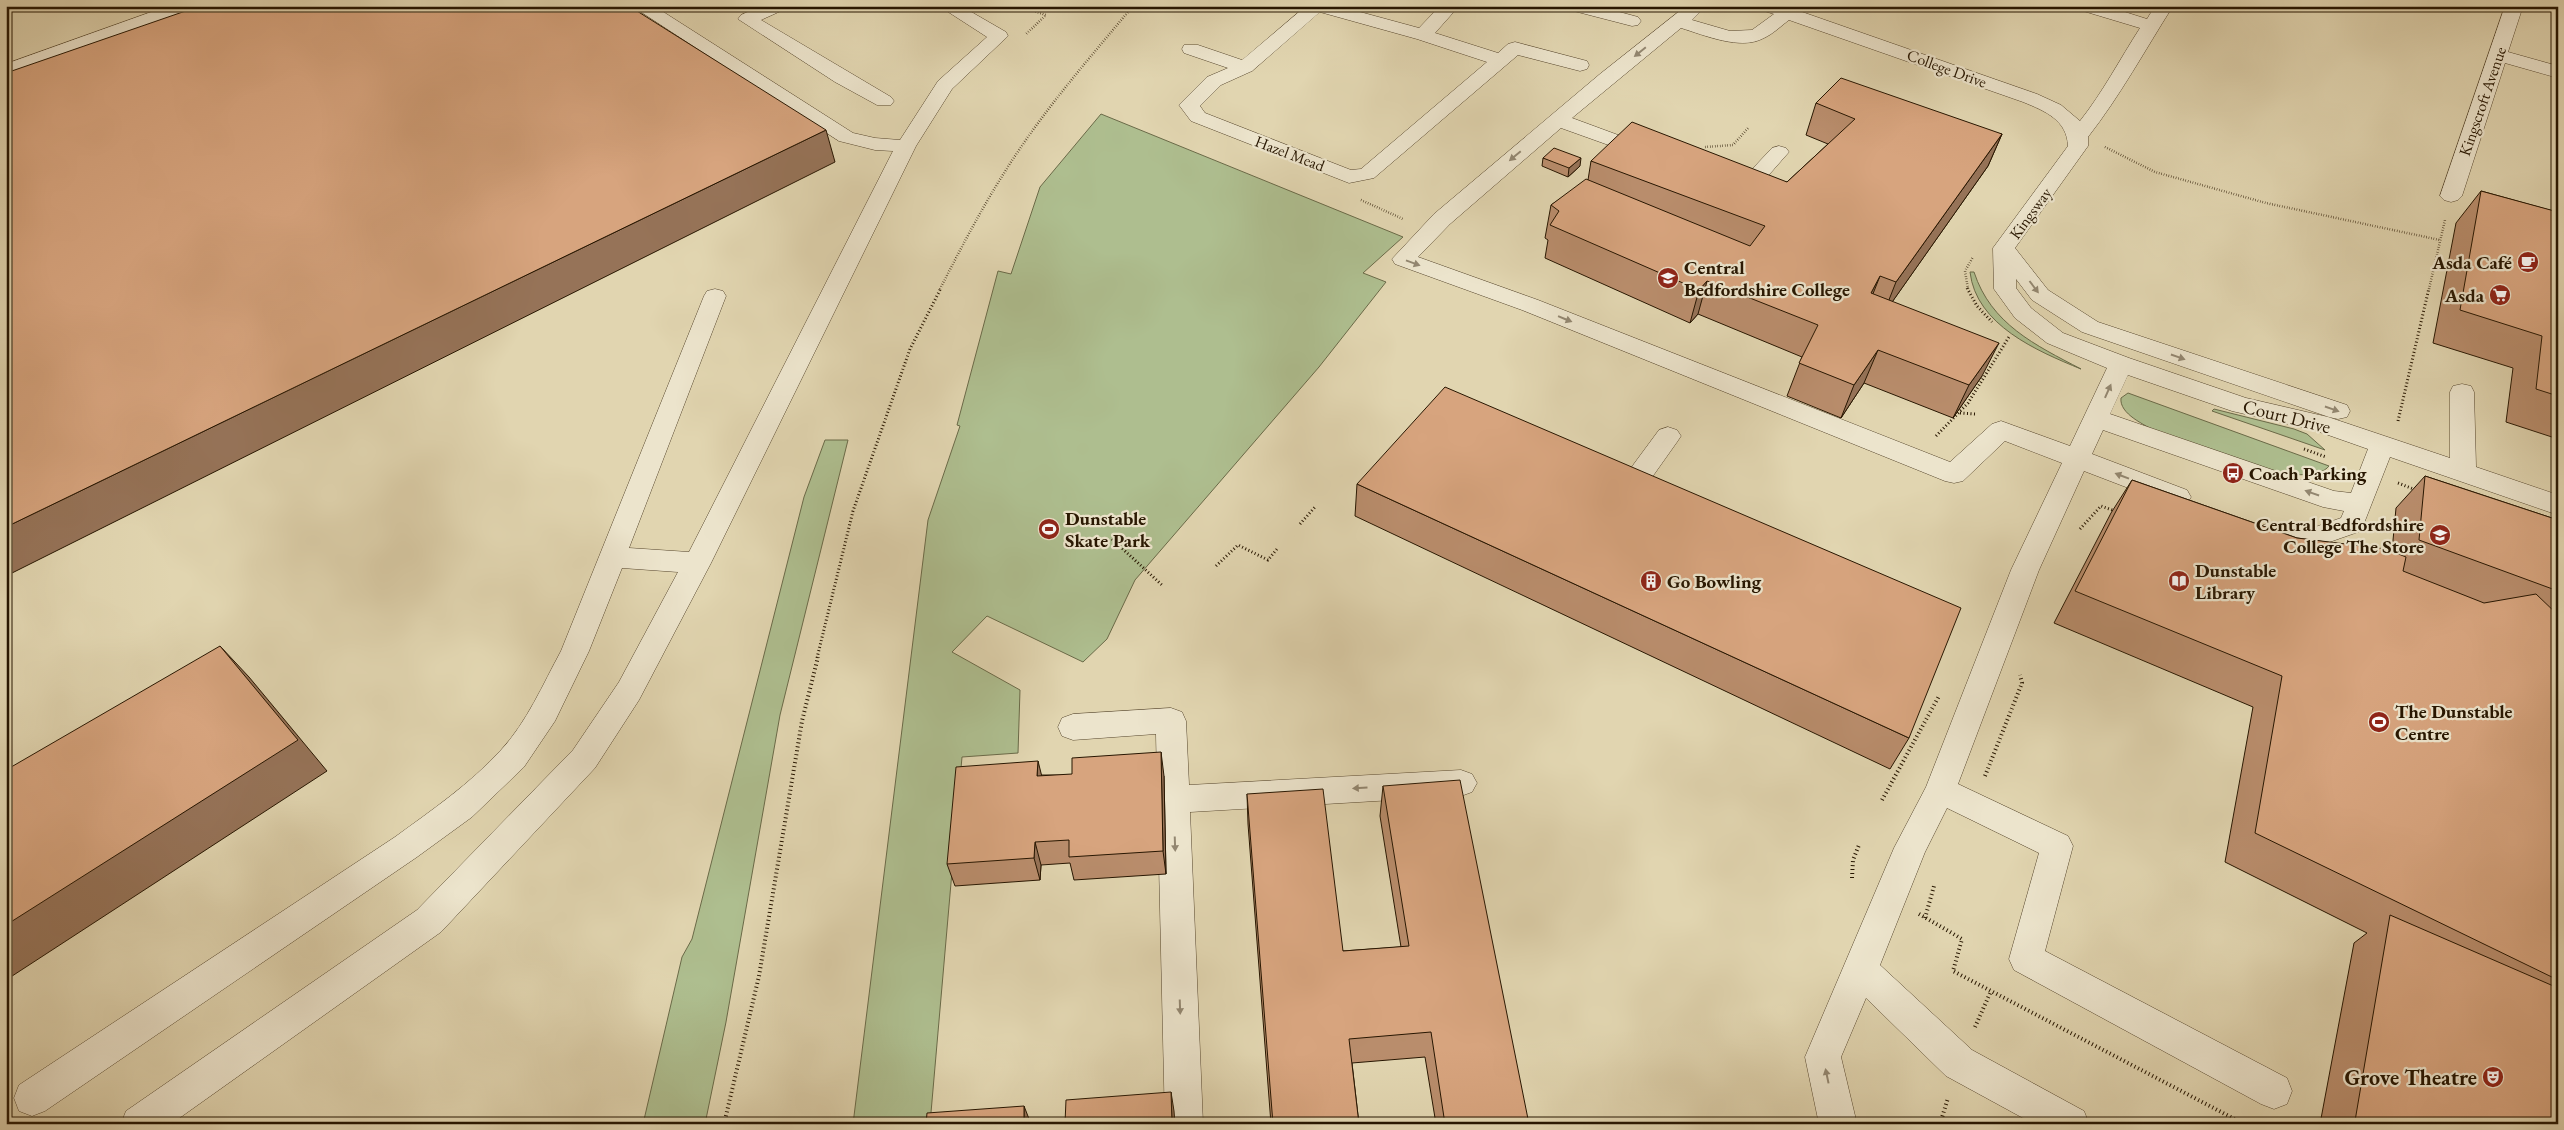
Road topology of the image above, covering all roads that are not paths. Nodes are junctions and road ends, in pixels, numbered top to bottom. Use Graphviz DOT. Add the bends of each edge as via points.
graph roads {
  1 [pos="186,6"];
  2 [pos="641,6"];
  3 [pos="777,6"];
  4 [pos="948,6"];
  5 [pos="1317,6"];
  6 [pos="1450,6"];
  7 [pos="1576,6"];
  8 [pos="1767,6"];
  9 [pos="2086,6"];
  10 [pos="2164,6"];
  11 [pos="2514,6"];
  12 [pos="1787,13"];
  13 [pos="1632,21"];
  14 [pos="2152,26"];
  15 [pos="1423,35"];
  16 [pos="1191,49"];
  17 [pos="1508,54"];
  18 [pos="2497,55"];
  19 [pos="1580,65"];
  20 [pos="1245,67"];
  21 [pos="6,70"];
  22 [pos="2558,72"];
  23 [pos="2108,98"];
  24 [pos="884,101"];
  25 [pos="2043,104"];
  26 [pos="1559,120"];
  27 [pos="2079,135"];
  28 [pos="906,146"];
  29 [pos="1779,152"];
  30 [pos="1668,160"];
  31 [pos="1711,176"];
  32 [pos="2451,196"];
  33 [pos="2004,248"];
  34 [pos="715,296"];
  35 [pos="2023,313"];
  36 [pos="2121,364"];
  37 [pos="2462,392"];
  38 [pos="2096,418"];
  39 [pos="1668,436"];
  40 [pos="2382,445"];
  41 [pos="2077,459"];
  42 [pos="2463,463"];
  43 [pos="1634,484"];
  44 [pos="2558,485"];
  45 [pos="2359,504"];
  46 [pos="2558,505"];
  47 [pos="2205,507"];
  48 [pos="2251,524"];
  49 [pos="613,557"];
  50 [pos="698,563"];
  51 [pos="1073,727"];
  52 [pos="1461,783"];
  53 [pos="1940,790"];
  54 [pos="1174,799"];
  55 [pos="1861,970"];
  56 [pos="2274,1091"];
  57 [pos="32,1098"];
  58 [pos="139,1124"];
  59 [pos="1184,1124"];
  60 [pos="1838,1124"];
  61 [pos="2071,1124"];
  1 -- 21 [label="street"];
  2 -- 28 [label="street" via="846,137 875,144"];
  3 -- 24 [label="street" via="747,18"];
  4 -- 28 [label="street" via="999,36 945,85"];
  5 -- 15 [label="street"];
  5 -- 20 [label="street, Hazel Mead"];
  6 -- 15 [label="street"];
  7 -- 13 [label="street"];
  8 -- 12 [label="street, College Drive"];
  9 -- 14 [label="street"];
  10 -- 14 [label="street"];
  11 -- 18 [label="street, Kingscroft Avenue"];
  12 -- 25 [label="street, College Drive"];
  12 -- 26 [label="street, one-way" via="1757,35 1729,37 1686,15"];
  14 -- 23 [label="street" via="2116,80"];
  15 -- 17 [label="street"];
  16 -- 20 [label="street"];
  17 -- 19 [label="street"];
  17 -- 20 [label="street, Hazel Mead" via="1367,174 1349,176 1198,117 1189,105 1214,81"];
  18 -- 22 [label="street"];
  18 -- 32 [label="street, Kingscroft Avenue"];
  23 -- 25 [label="street"];
  23 -- 27 [label="street"];
  25 -- 27 [label="street, College Drive" via="2070,120"];
  26 -- 30 [label="street"];
  26 -- 41 [label="street, one-way" via="1430,231 1403,259 1530,305 1954,474 2001,430"];
  27 -- 33 [label="street, Kingsway" via="2078,146"];
  28 -- 50 [label="street"];
  29 -- 31 [label="street" via="1746,189"];
  33 -- 35 [label="street, Kingsway" via="2006,288"];
  33 -- 42 [label="street, one-way" via="2040,295 2090,328"];
  34 -- 49 [label="street"];
  35 -- 36 [label="street, Court Drive" via="2055,338"];
  38 -- 36 [label="street, one-way"];
  36 -- 40 [label="street, Court Drive" via="2241,405 2319,423"];
  37 -- 42 [label="street"];
  38 -- 41 [label="street"];
  45 -- 38 [label="street, one-way" via="2332,500"];
  39 -- 43 [label="street"];
  40 -- 42 [label="street, Court Drive"];
  40 -- 45 [label="street"];
  47 -- 41 [label="street, one-way"];
  41 -- 53 [label="street" via="2025,570"];
  42 -- 44 [label="street"];
  42 -- 46 [label="street, Court Drive"];
  45 -- 48 [label="street" via="2352,524 2301,542"];
  49 -- 50 [label="street"];
  49 -- 57 [label="street" via="575,651 544,712 513,758 461,807"];
  50 -- 58 [label="street" via="629,691 584,759 429,921"];
  51 -- 54 [label="street" via="1172,720"];
  52 -- 54 [label="street, one-way"];
  53 -- 55 [label="street" via="1910,848"];
  53 -- 56 [label="street" via="2057,846 2026,959"];
  54 -- 59 [label="street, one-way"];
  60 -- 55 [label="street, one-way" via="1823,1056"];
  55 -- 61 [label="street" via="1959,1063"];
}
